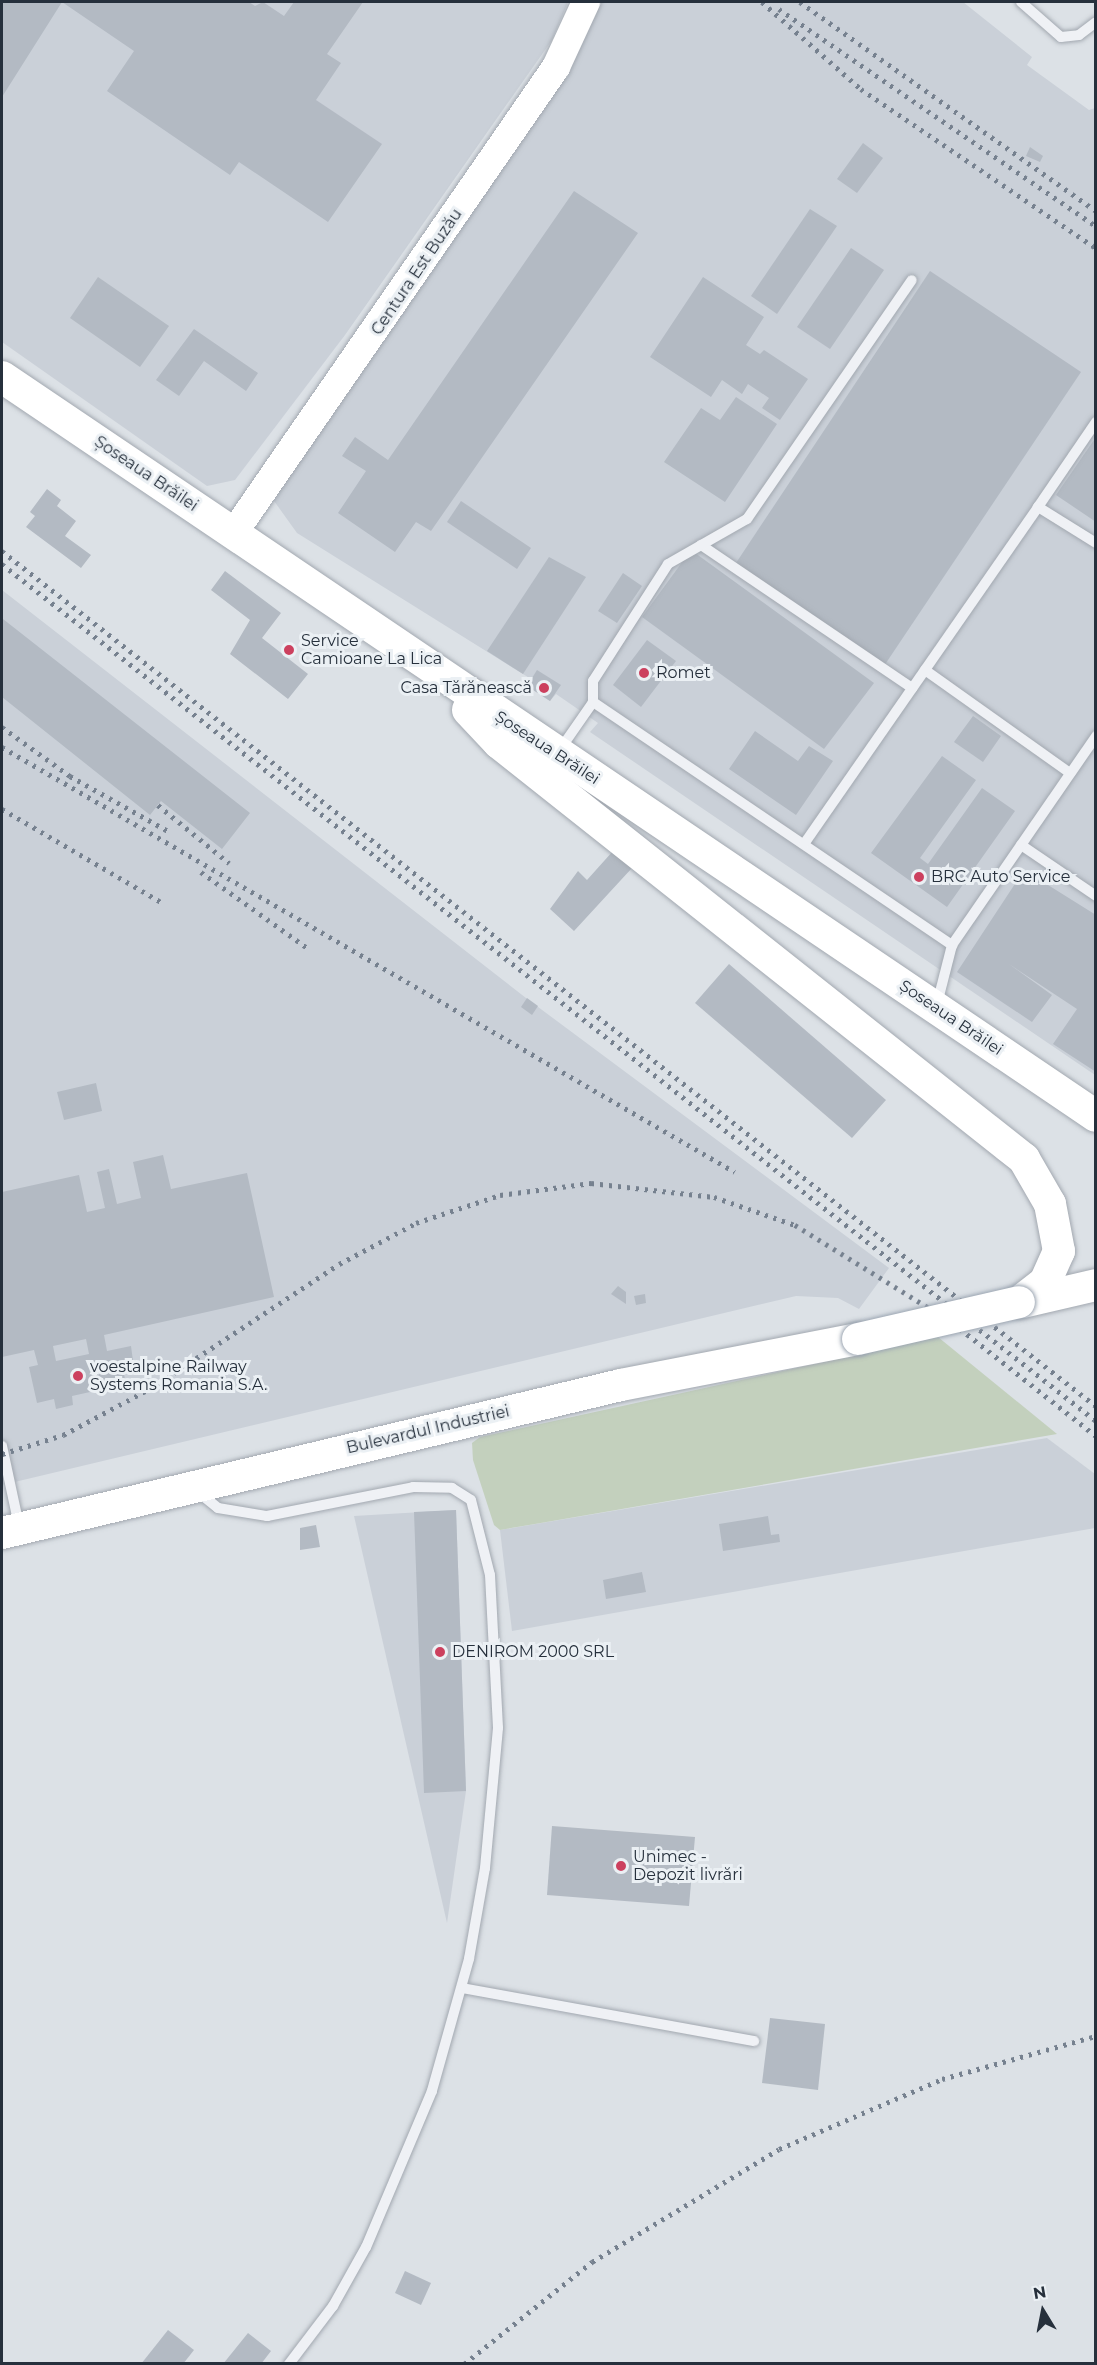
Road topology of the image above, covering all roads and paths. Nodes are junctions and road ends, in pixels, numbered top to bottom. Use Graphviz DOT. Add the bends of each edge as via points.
graph roads {
  1 [pos="586,2"];
  2 [pos="1022,2"];
  3 [pos="1095,22"];
  4 [pos="912,280"];
  5 [pos="2,377"];
  6 [pos="1095,422"];
  7 [pos="1038,507"];
  8 [pos="233,534"];
  9 [pos="1095,543"];
  10 [pos="701,545"];
  11 [pos="925,670"];
  12 [pos="451,684"];
  13 [pos="912,688"];
  14 [pos="593,702"];
  15 [pos="1095,736"];
  16 [pos="557,754"];
  17 [pos="1070,773"];
  18 [pos="804,844"];
  19 [pos="1021,845"];
  20 [pos="1095,896"];
  21 [pos="952,945"];
  22 [pos="936,1008"];
  23 [pos="1095,1116"];
  24 [pos="1095,1285"];
  25 [pos="1095,1300"];
  26 [pos="1027,1301"];
  27 [pos="2,1446"];
  28 [pos="191,1485"];
  29 [pos="11,1531"];
  30 [pos="462,1988"];
  31 [pos="754,2041"];
  32 [pos="289,2364"];
  1 -- 8 [label="main road, Centura Est Buzău" via="556,67"];
  2 -- 3 [label="lane" via="1060,37 1079,35"];
  4 -- 10 [label="lane" via="747,519"];
  5 -- 8 [label="main road, Șoseaua Brăilei"];
  6 -- 7 [label="lane"];
  7 -- 9 [label="lane"];
  7 -- 11 [label="lane"];
  8 -- 12 [label="main road, Șoseaua Brăilei"];
  10 -- 13 [label="lane"];
  10 -- 14 [label="lane" via="668,564 593,681"];
  11 -- 13 [label="lane"];
  11 -- 17 [label="lane"];
  12 -- 16 [label="main road, Șoseaua Brăilei"];
  12 -- 26 [label="main road" via="499,743 1011,1145 1043,1188 1059,1251 1045,1282"];
  13 -- 18 [label="lane"];
  14 -- 16 [label="lane"];
  14 -- 18 [label="lane"];
  15 -- 17 [label="lane"];
  16 -- 22 [label="main road, Șoseaua Brăilei"];
  17 -- 19 [label="lane"];
  18 -- 21 [label="lane"];
  19 -- 20 [label="lane"];
  19 -- 21 [label="lane"];
  21 -- 22 [label="lane"];
  22 -- 23 [label="main road, Șoseaua Brăilei"];
  24 -- 26 [label="main road"];
  25 -- 26 [label="main road"];
  26 -- 28 [label="main road, Bulevardul Industriei, bridge" via="621,1386"];
  27 -- 29 [label="lane"];
  28 -- 29 [label="main road, Bulevardul Industriei"];
  28 -- 30 [label="lane" via="218,1508 249,1516 306,1511 413,1487 452,1488 471,1500 490,1575 498,1728 485,1868"];
  30 -- 31 [label="lane"];
  30 -- 32 [label="lane" via="432,2091 366,2247 333,2306"];
}
